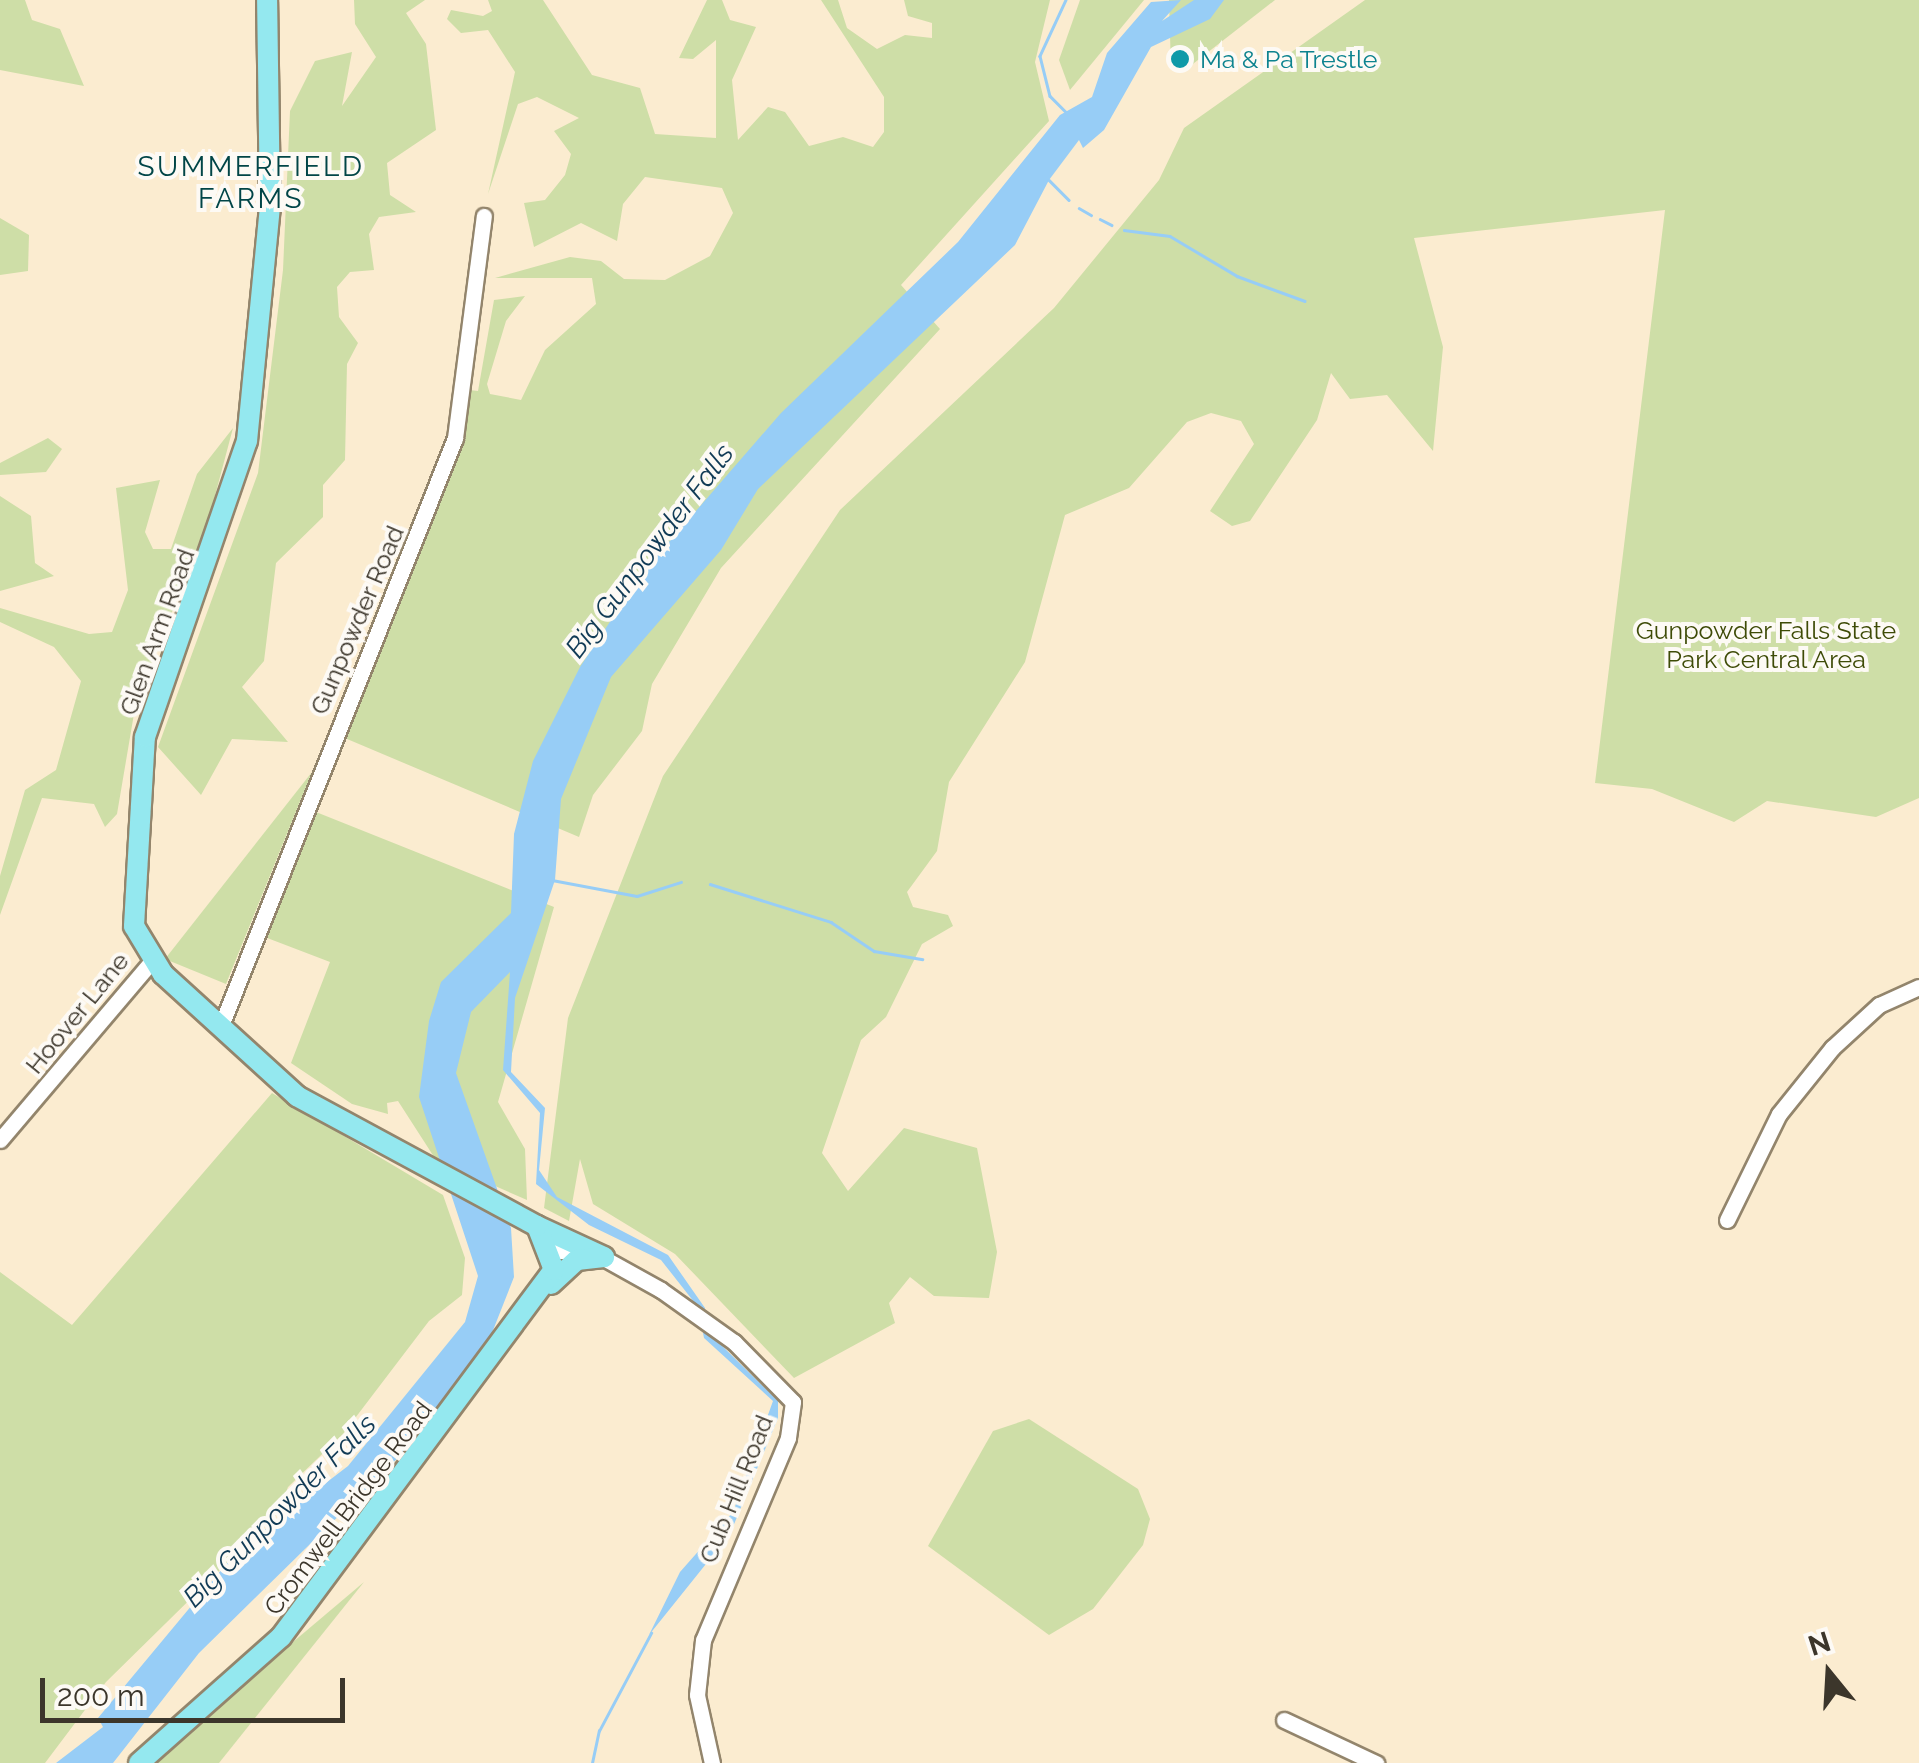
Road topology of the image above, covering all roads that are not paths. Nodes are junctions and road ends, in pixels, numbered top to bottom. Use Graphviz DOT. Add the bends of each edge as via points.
graph roads {
  1 [pos="267,0"];
  2 [pos="484,216"];
  3 [pos="152,961"];
  4 [pos="1919,987"];
  5 [pos="220,1028"];
  6 [pos="0,1140"];
  7 [pos="1727,1220"];
  8 [pos="531,1223"];
  9 [pos="552,1251"];
  10 [pos="604,1256"];
  11 [pos="546,1289"];
  12 [pos="1284,1720"];
  13 [pos="1344,1756"];
  14 [pos="139,1763"];
  15 [pos="712,1763"];
  16 [pos="1376,1763"];
  1 -- 3 [label="main road, Glen Arm Road" via="270,208 246,441 150,714 139,777 130,900"];
  2 -- 5 [label="street, Gunpowder Road" via="455,438"];
  3 -- 5 [label="main road, Glen Arm Road"];
  3 -- 6 [label="street, Hoover Lane"];
  4 -- 7 [label="street" via="1878,1005 1832,1048 1780,1114"];
  5 -- 8 [label="main road, Glen Arm Road" via="317,1111"];
  8 -- 9 [label="main road"];
  8 -- 10 [label="main road, Glen Arm Road"];
  9 -- 10 [label="street, Cub Hill Road"];
  9 -- 11 [label="main road, Cromwell Bridge Road"];
  10 -- 11 [label="main road" via="578,1260"];
  10 -- 15 [label="street, Cub Hill Road" via="702,1318 785,1388 794,1418 703,1640 697,1695"];
  11 -- 14 [label="main road, Cromwell Bridge Road" via="281,1638"];
  12 -- 13 [label="street"];
  13 -- 16 [label="street"];
}
